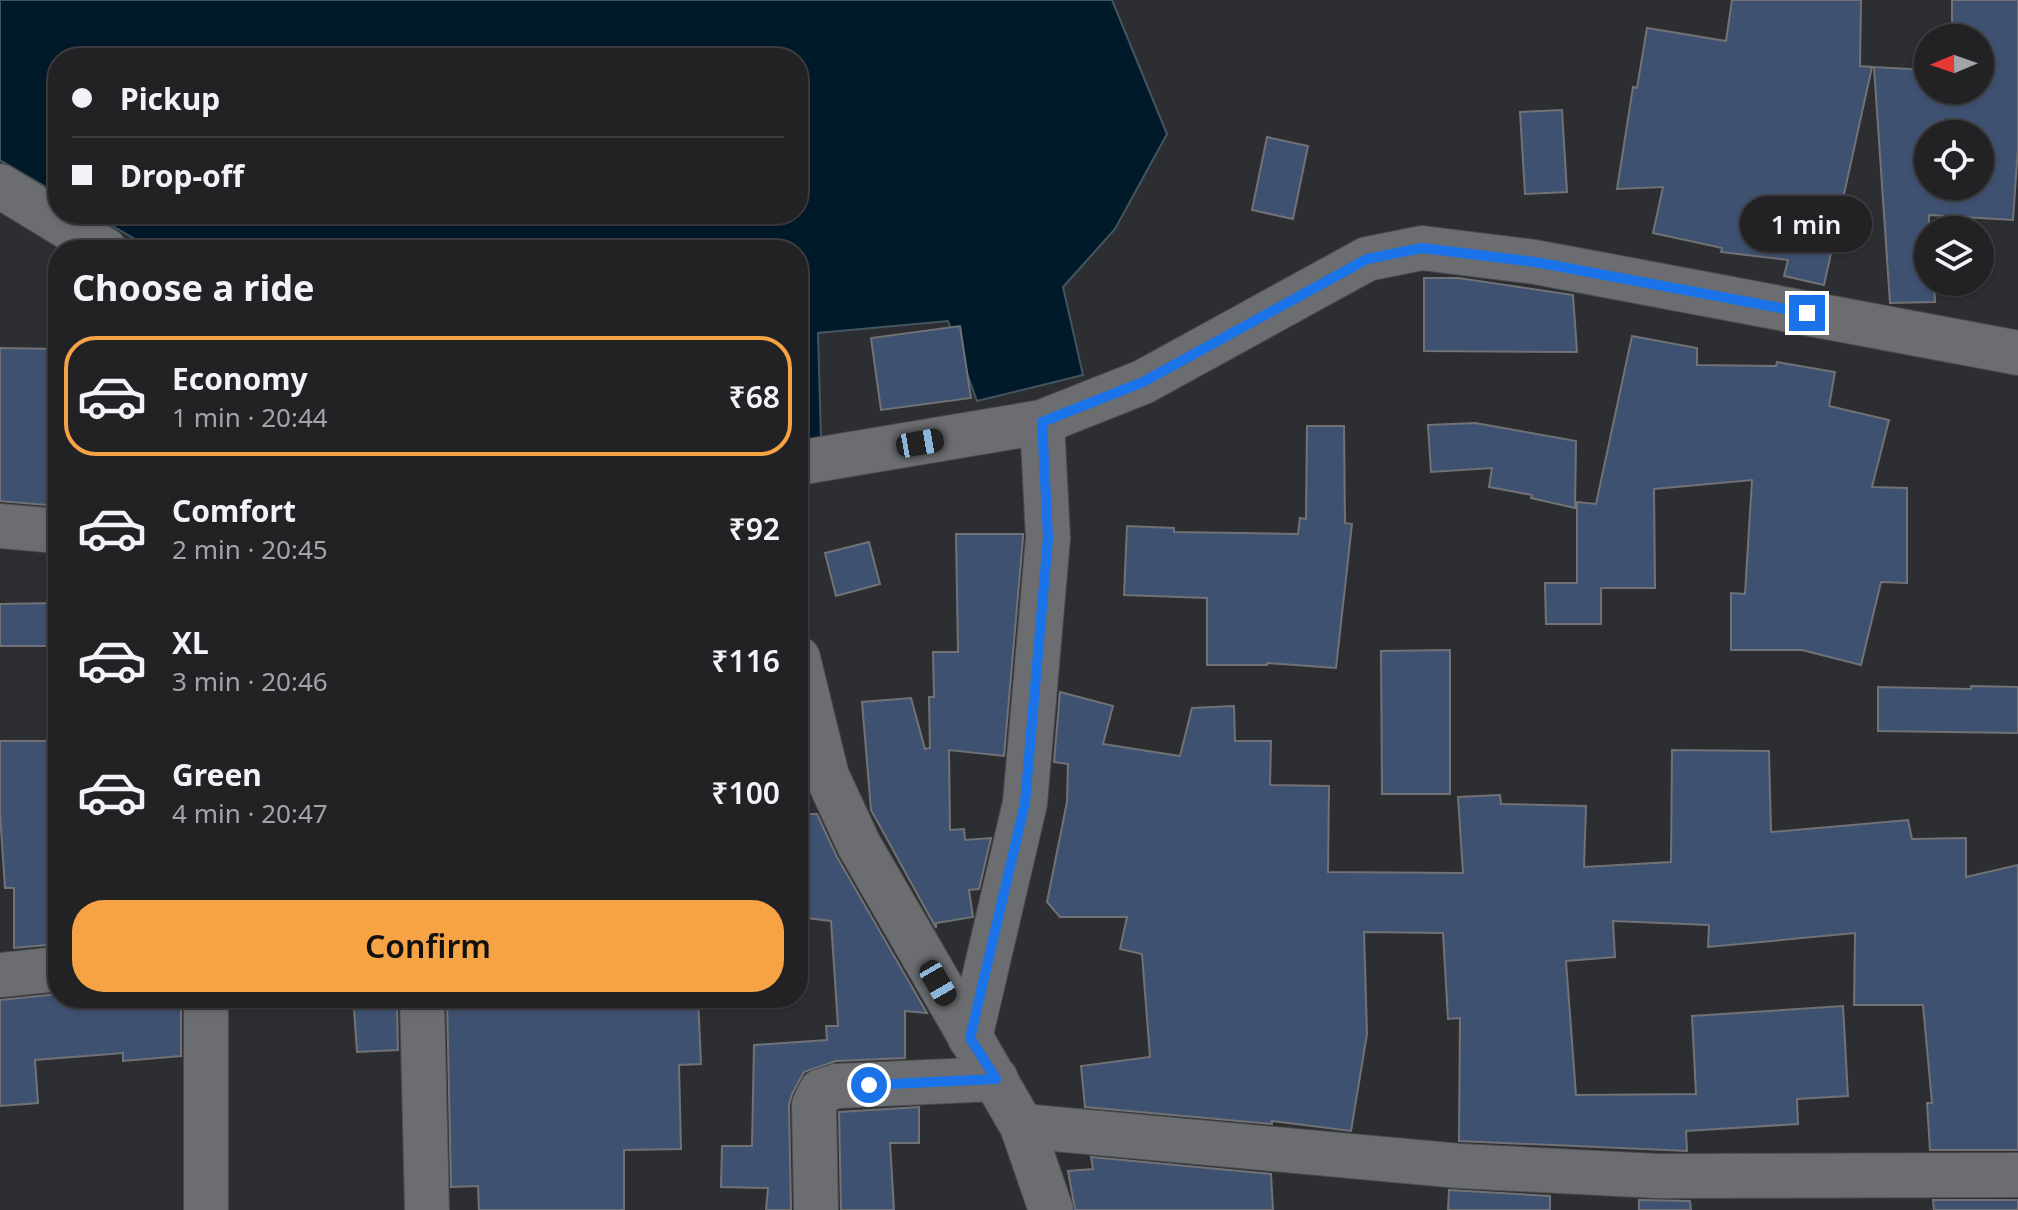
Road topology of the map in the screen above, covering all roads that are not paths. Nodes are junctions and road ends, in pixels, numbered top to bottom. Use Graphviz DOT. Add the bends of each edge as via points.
graph roads {
  1 [pos="0,186"];
  2 [pos="48,215"];
  3 [pos="62,224"];
  4 [pos="89,240"];
  5 [pos="2018,353"];
  6 [pos="1042,422"];
  7 [pos="808,461"];
  8 [pos="0,526"];
  9 [pos="48,530"];
  10 [pos="808,699"];
  11 [pos="48,970"];
  12 [pos="0,975"];
  13 [pos="206,1008"];
  14 [pos="422,1008"];
  15 [pos="970,1038"];
  16 [pos="996,1079"];
  17 [pos="1022,1126"];
  18 [pos="2018,1175"];
  19 [pos="206,1210"];
  20 [pos="427,1210"];
  21 [pos="816,1210"];
  22 [pos="1051,1210"];
  1 -- 2 [label="street"];
  3 -- 4 [label="street"];
  5 -- 6 [label="street" via="1535,262 1422,248 1367,259 1143,382"];
  6 -- 7 [label="street"];
  6 -- 15 [label="street" via="1048,538 1025,803"];
  8 -- 9 [label="street"];
  10 -- 15 [label="street" via="827,776 859,845"];
  11 -- 12 [label="street"];
  13 -- 19 [label="street"];
  14 -- 20 [label="street"];
  15 -- 16 [label="street"];
  16 -- 17 [label="street"];
  16 -- 21 [label="street" via="821,1091 814,1105"];
  17 -- 18 [label="street" via="1460,1166 1657,1176"];
  17 -- 22 [label="street"];
}
